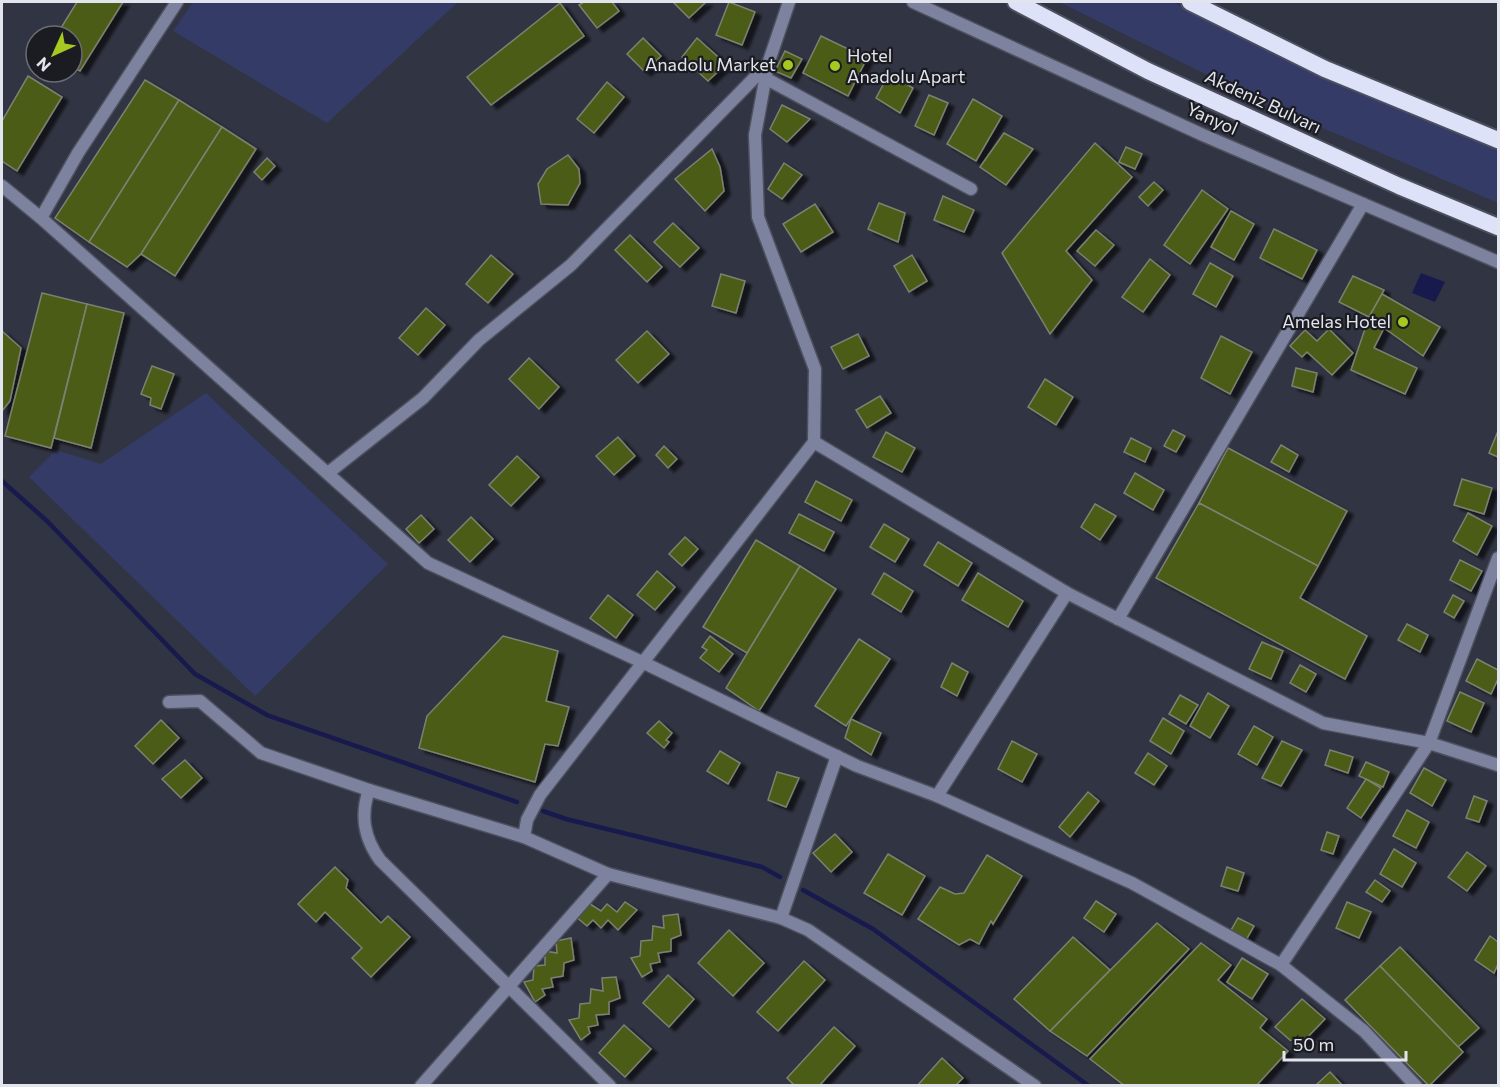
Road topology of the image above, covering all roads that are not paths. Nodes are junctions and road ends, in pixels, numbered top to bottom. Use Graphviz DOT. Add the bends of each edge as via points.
graph roads {
  1 [pos="177,2"];
  2 [pos="789,2"];
  3 [pos="913,2"];
  4 [pos="1016,2"];
  5 [pos="1190,2"];
  6 [pos="768,64"];
  7 [pos="765,78"];
  8 [pos="1498,140"];
  9 [pos="2,186"];
  10 [pos="971,189"];
  11 [pos="1364,204"];
  12 [pos="41,218"];
  13 [pos="1498,227"];
  14 [pos="1498,262"];
  15 [pos="814,442"];
  16 [pos="328,473"];
  17 [pos="1498,558"];
  18 [pos="1067,593"];
  19 [pos="1118,619"];
  20 [pos="642,662"];
  21 [pos="169,702"];
  22 [pos="1429,743"];
  23 [pos="837,756"];
  24 [pos="1498,765"];
  25 [pos="369,790"];
  26 [pos="937,796"];
  27 [pos="524,837"];
  28 [pos="608,874"];
  29 [pos="781,918"];
  30 [pos="1281,965"];
  31 [pos="509,987"];
  32 [pos="421,1086"];
  33 [pos="610,1086"];
  34 [pos="1035,1086"];
  35 [pos="1416,1086"];
  1 -- 12 [label="street" via="78,153"];
  2 -- 6 [label="street"];
  3 -- 11 [label="street, Yanyol"];
  4 -- 13 [label="highway, Akdeniz Bulvarı" via="1148,71"];
  5 -- 8 [label="highway" via="1325,69"];
  6 -- 7 [label="street"];
  6 -- 16 [label="street" via="571,266 479,340 423,398"];
  7 -- 10 [label="street"];
  7 -- 15 [label="street" via="755,135 758,217 815,369"];
  9 -- 12 [label="street"];
  11 -- 14 [label="street, Yanyol"];
  11 -- 19 [label="street"];
  12 -- 16 [label="street"];
  15 -- 18 [label="street"];
  15 -- 20 [label="street"];
  16 -- 20 [label="street" via="428,562"];
  17 -- 22 [label="street"];
  18 -- 19 [label="street"];
  18 -- 26 [label="street"];
  19 -- 22 [label="street" via="1323,723"];
  20 -- 23 [label="street"];
  20 -- 27 [label="street" via="540,795 527,820"];
  21 -- 25 [label="street" via="200,701 261,753"];
  22 -- 24 [label="street"];
  22 -- 30 [label="street"];
  23 -- 26 [label="street"];
  23 -- 29 [label="street"];
  25 -- 27 [label="street"];
  25 -- 31 [label="street" via="364,820 373,851"];
  26 -- 30 [label="street" via="1132,883"];
  27 -- 28 [label="street"];
  28 -- 29 [label="street"];
  28 -- 31 [label="street"];
  29 -- 34 [label="street" via="831,945"];
  30 -- 35 [label="street" via="1365,1031"];
  31 -- 32 [label="street"];
  31 -- 33 [label="street"];
}
